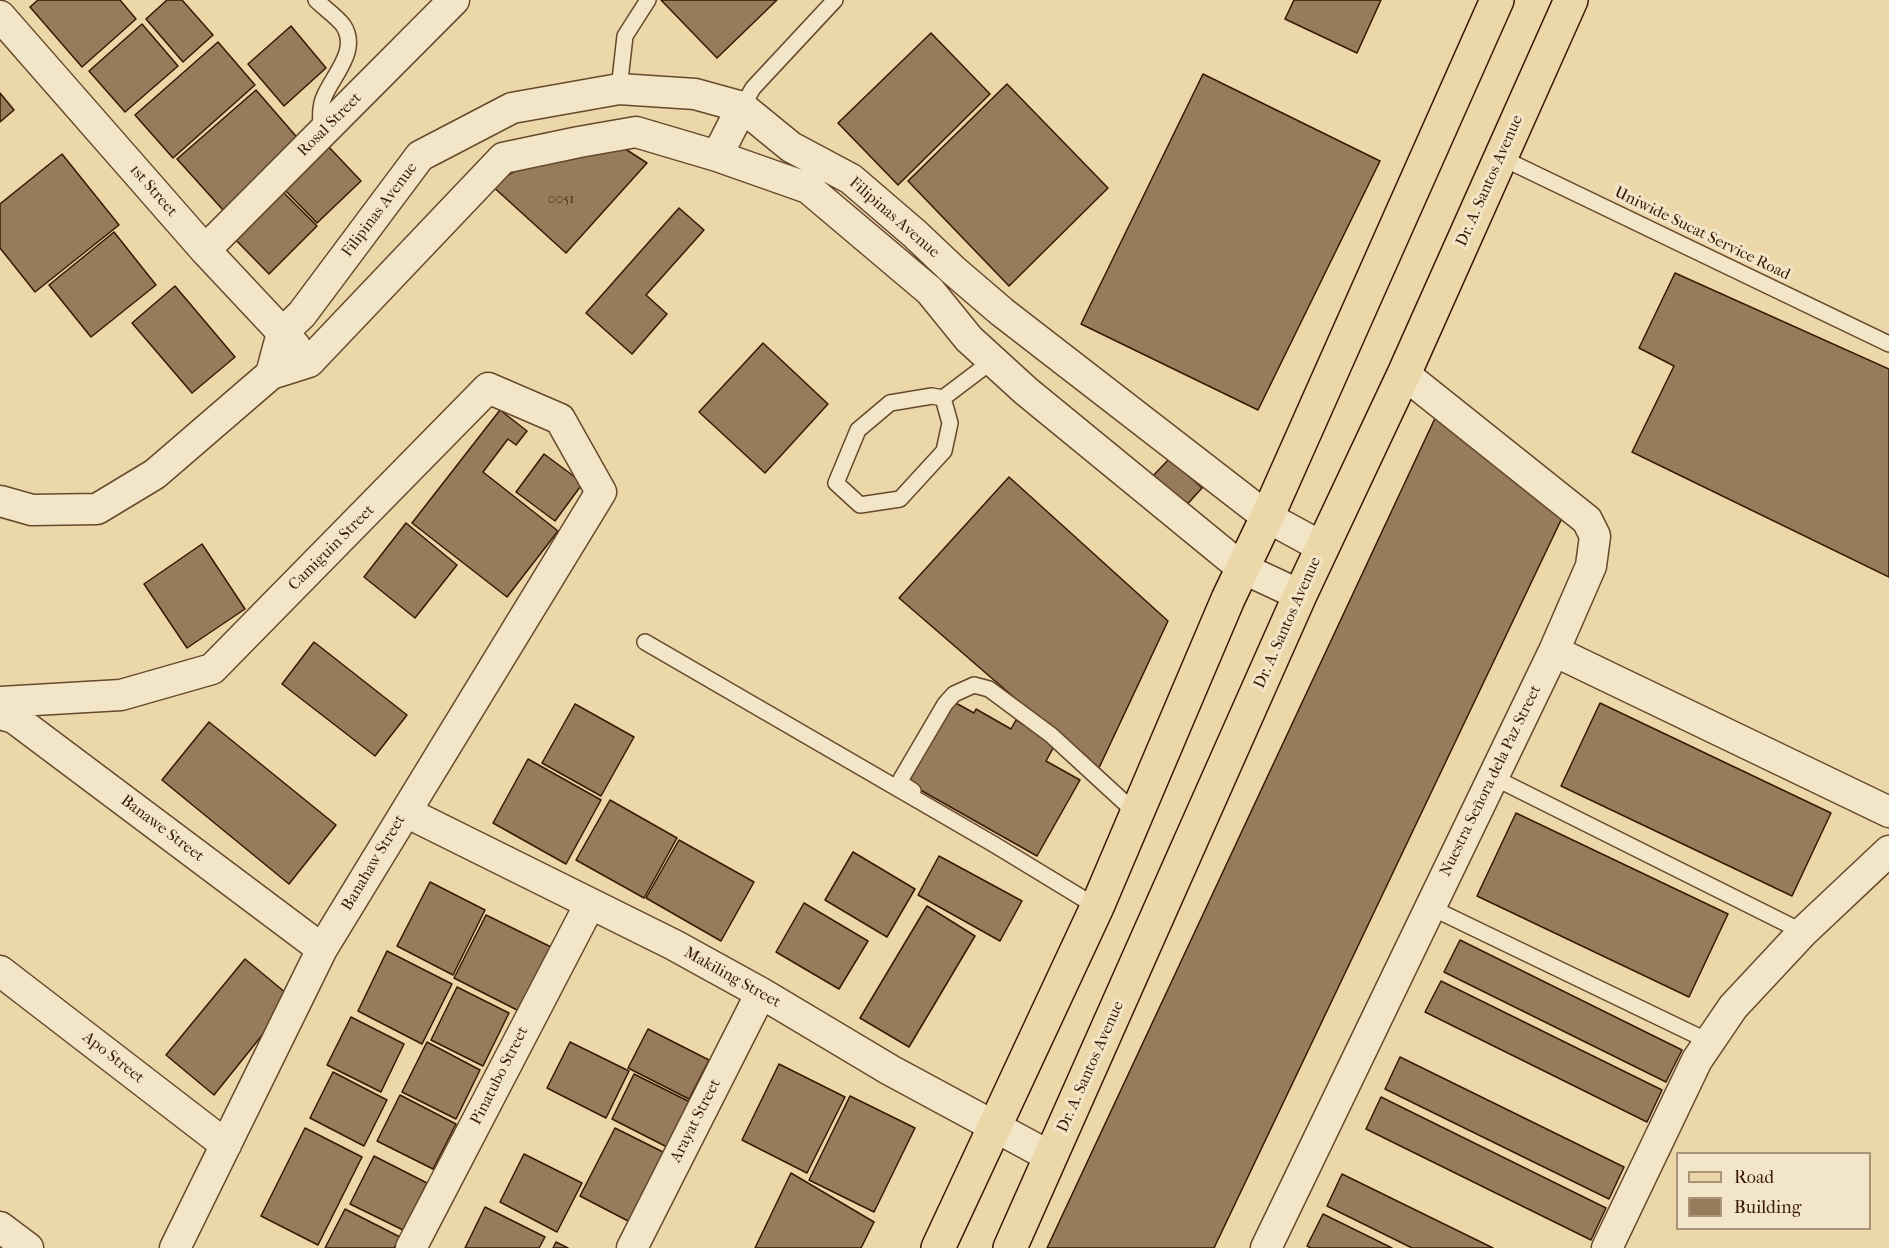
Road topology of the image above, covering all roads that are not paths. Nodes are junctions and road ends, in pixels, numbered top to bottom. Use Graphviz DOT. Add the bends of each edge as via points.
graph roads {
  1 [pos="316,0"];
  2 [pos="454,0"];
  3 [pos="648,0"];
  4 [pos="835,0"];
  5 [pos="1497,0"];
  6 [pos="1571,0"];
  7 [pos="0,16"];
  8 [pos="619,89"];
  9 [pos="742,106"];
  10 [pos="321,134"];
  11 [pos="717,156"];
  12 [pos="1500,157"];
  13 [pos="205,250"];
  14 [pos="953,270"];
  15 [pos="930,291"];
  16 [pos="1002,312"];
  17 [pos="282,333"];
  18 [pos="969,339"];
  19 [pos="1889,344"];
  20 [pos="309,362"];
  21 [pos="993,362"];
  22 [pos="271,374"];
  23 [pos="1404,374"];
  24 [pos="943,398"];
  25 [pos="601,492"];
  26 [pos="0,501"];
  27 [pos="1267,517"];
  28 [pos="1322,547"];
  29 [pos="1242,568"];
  30 [pos="1299,595"];
  31 [pos="645,642"];
  32 [pos="1554,651"];
  33 [pos="0,702"];
  34 [pos="0,714"];
  35 [pos="1493,777"];
  36 [pos="406,812"];
  37 [pos="1889,812"];
  38 [pos="1137,814"];
  39 [pos="995,845"];
  40 [pos="1889,851"];
  41 [pos="590,904"];
  42 [pos="1097,907"];
  43 [pos="1430,907"];
  44 [pos="1803,932"];
  45 [pos="322,949"];
  46 [pos="0,971"];
  47 [pos="760,993"];
  48 [pos="1710,1042"];
  49 [pos="993,1126"];
  50 [pos="226,1145"];
  51 [pos="1051,1157"];
  52 [pos="0,1227"];
  53 [pos="28,1248"];
  54 [pos="175,1248"];
  55 [pos="411,1248"];
  56 [pos="632,1248"];
  57 [pos="938,1248"];
  58 [pos="1010,1248"];
  59 [pos="1266,1248"];
  60 [pos="1607,1248"];
  1 -- 10 [label="lane" via="343,26 348,42 347,55 323,98"];
  2 -- 10 [label="street, Rosal Street"];
  3 -- 8 [label="lane" via="626,36"];
  4 -- 9 [label="lane" via="753,88"];
  5 -- 27 [label="main road"];
  6 -- 12 [label="main road, Dr. A. Santos Avenue"];
  7 -- 13 [label="street, 1st Street"];
  8 -- 9 [label="street, Filipinas Avenue" via="695,94"];
  8 -- 17 [label="street, Filipinas Avenue" via="512,108 420,156 302,314"];
  9 -- 11 [label="street"];
  9 -- 14 [label="street, Filipinas Avenue" via="790,147 850,179"];
  10 -- 13 [label="street, Rosal Street"];
  11 -- 15 [label="street, Filipinas Avenue" via="808,188"];
  11 -- 20 [label="street, Filipinas Avenue" via="636,132 503,158"];
  12 -- 19 [label="lane, Uniwide Sucat Service Road"];
  12 -- 23 [label="main road, Dr. A. Santos Avenue"];
  13 -- 17 [label="street, 1st Street"];
  14 -- 15 [label="street"];
  14 -- 16 [label="street, Filipinas Avenue"];
  15 -- 18 [label="street, Filipinas Avenue"];
  16 -- 18 [label="street"];
  16 -- 27 [label="street, Filipinas Avenue"];
  17 -- 20 [label="street, 1st Street"];
  17 -- 22 [label="street"];
  18 -- 21 [label="street, Filipinas Avenue"];
  20 -- 22 [label="street, Filipinas Avenue"];
  21 -- 24 [label="lane"];
  21 -- 29 [label="street, Filipinas Avenue"];
  22 -- 26 [label="street, Filipinas Avenue" via="155,474 98,509 32,510"];
  23 -- 28 [label="main road, Dr. A. Santos Avenue"];
  23 -- 32 [label="street, Nuestra Señora dela Paz Street" via="1587,520 1595,536 1591,566"];
  24 -- 24 [label="lane" via="890,403 858,430 836,483 860,505 900,499 944,451 950,423"];
  25 -- 33 [label="street, Camiguin Street" via="560,419 488,388 212,669 121,695"];
  25 -- 36 [label="street, Banahaw Street"];
  27 -- 28 [label="street, Filipinas Avenue"];
  27 -- 29 [label="main road"];
  28 -- 30 [label="main road, Dr. A. Santos Avenue"];
  29 -- 30 [label="street, Filipinas Avenue"];
  29 -- 38 [label="main road"];
  30 -- 51 [label="main road, Dr. A. Santos Avenue"];
  31 -- 39 [label="lane"];
  32 -- 35 [label="street, Nuestra Señora dela Paz Street"];
  32 -- 37 [label="street"];
  34 -- 45 [label="street, Banawe Street" via="15,718"];
  35 -- 43 [label="street, Nuestra Señora dela Paz Street"];
  35 -- 44 [label="lane"];
  36 -- 41 [label="street, Makiling Street"];
  36 -- 45 [label="street, Banahaw Street"];
  38 -- 39 [label="lane" via="1050,735 988,689 974,685 954,694 945,704 901,783 984,831"];
  38 -- 42 [label="main road"];
  39 -- 42 [label="lane"];
  40 -- 44 [label="street"];
  41 -- 47 [label="street, Makiling Street"];
  41 -- 55 [label="street, Pinatubo Street"];
  42 -- 49 [label="main road"];
  43 -- 48 [label="lane"];
  43 -- 59 [label="street, Nuestra Señora dela Paz Street"];
  44 -- 48 [label="street" via="1733,1007"];
  45 -- 50 [label="street, Banahaw Street"];
  46 -- 50 [label="street, Apo Street"];
  47 -- 49 [label="street, Makiling Street"];
  47 -- 56 [label="street, Arayat Street"];
  48 -- 60 [label="street" via="1697,1060"];
  49 -- 51 [label="street, Makiling Street"];
  49 -- 57 [label="main road"];
  50 -- 54 [label="street, Banahaw Street"];
  51 -- 58 [label="main road, Dr. A. Santos Avenue"];
  52 -- 53 [label="street"];
}
